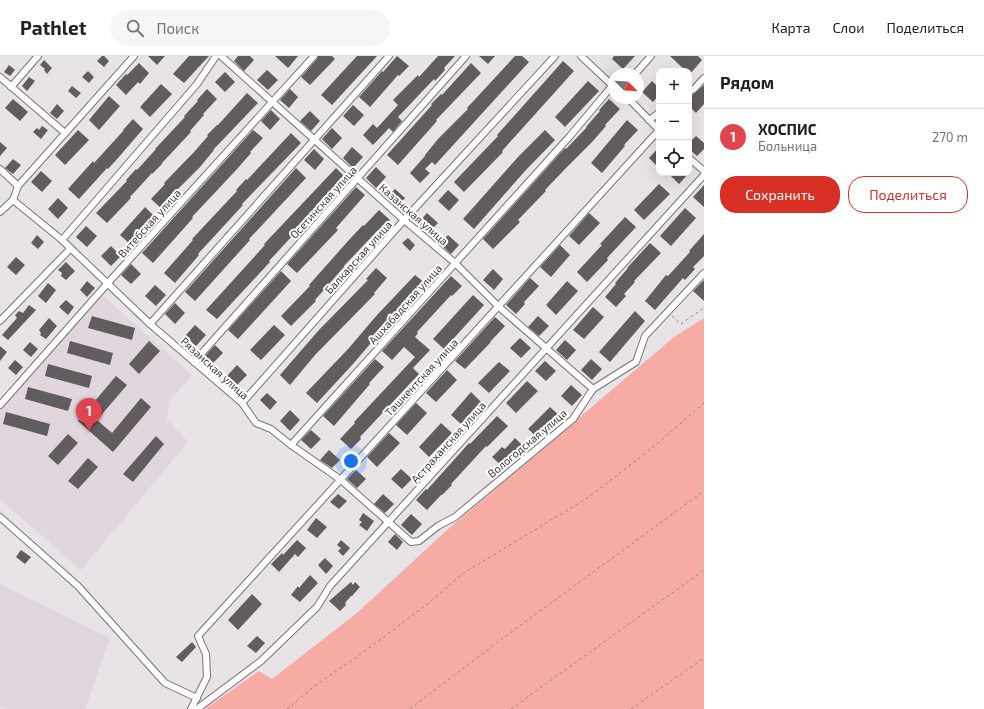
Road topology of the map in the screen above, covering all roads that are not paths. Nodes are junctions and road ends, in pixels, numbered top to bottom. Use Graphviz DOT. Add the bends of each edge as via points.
graph roads {
  1 [pos="38,56"];
  2 [pos="134,56"];
  3 [pos="216,56"];
  4 [pos="221,56"];
  5 [pos="314,56"];
  6 [pos="389,56"];
  7 [pos="466,56"];
  8 [pos="555,56"];
  9 [pos="581,56"];
  10 [pos="651,56"];
  11 [pos="640,68"];
  12 [pos="0,77"];
  13 [pos="704,78"];
  14 [pos="608,81"];
  15 [pos="11,87"];
  16 [pos="692,90"];
  17 [pos="608,92"];
  18 [pos="273,103"];
  19 [pos="634,104"];
  20 [pos="656,115"];
  21 [pos="649,120"];
  22 [pos="656,127"];
  23 [pos="64,133"];
  24 [pos="656,133"];
  25 [pos="315,139"];
  26 [pos="692,161"];
  27 [pos="0,169"];
  28 [pos="704,171"];
  29 [pos="704,175"];
  30 [pos="358,179"];
  31 [pos="18,186"];
  32 [pos="13,200"];
  33 [pos="0,212"];
  34 [pos="404,220"];
  35 [pos="62,240"];
  36 [pos="70,249"];
  37 [pos="455,263"];
  38 [pos="704,273"];
  39 [pos="107,284"];
  40 [pos="499,307"];
  41 [pos="0,321"];
  42 [pos="150,324"];
  43 [pos="546,348"];
  44 [pos="194,362"];
  45 [pos="593,389"];
  46 [pos="242,403"];
  47 [pos="0,405"];
  48 [pos="291,445"];
  49 [pos="341,480"];
  50 [pos="0,517"];
  51 [pos="388,522"];
  52 [pos="411,542"];
  53 [pos="197,698"];
  54 [pos="191,709"];
  55 [pos="197,709"];
  1 -- 15 [label="street"];
  2 -- 23 [label="street"];
  3 -- 35 [label="street" via="197,84"];
  4 -- 18 [label="street, Казанская улица"];
  5 -- 18 [label="street, Витебская улица"];
  6 -- 25 [label="street"];
  7 -- 30 [label="street, Осетинская улица"];
  8 -- 34 [label="street, Балкарская улица"];
  9 -- 14 [label="street"];
  10 -- 11 [label="street"];
  12 -- 15 [label="street"];
  13 -- 16 [label="street"];
  15 -- 23 [label="street"];
  17 -- 37 [label="street, Ашхабадская улица"];
  18 -- 25 [label="street, Казанская улица"];
  18 -- 39 [label="street, Витебская улица"];
  19 -- 21 [label="street"];
  20 -- 21 [label="street"];
  21 -- 22 [label="street"];
  23 -- 31 [label="street"];
  24 -- 40 [label="street, Ташкентская улица"];
  25 -- 30 [label="street, Казанская улица"];
  25 -- 42 [label="street"];
  26 -- 28 [label="street"];
  27 -- 31 [label="street"];
  29 -- 43 [label="street, Астраханская улица"];
  30 -- 34 [label="street, Казанская улица"];
  30 -- 44 [label="street, Осетинская улица"];
  31 -- 32 [label="street"];
  32 -- 33 [label="street"];
  32 -- 35 [label="street, Рязанская улица"];
  34 -- 37 [label="street, Казанская улица"];
  34 -- 46 [label="street, Балкарская улица"];
  35 -- 36 [label="street, Рязанская улица"];
  36 -- 39 [label="street, Рязанская улица"];
  36 -- 41 [label="street"];
  37 -- 40 [label="street, Казанская улица"];
  37 -- 48 [label="street, Ашхабадская улица"];
  38 -- 45 [label="street, Вологодская улица" via="645,336 636,362"];
  39 -- 42 [label="street, Рязанская улица"];
  39 -- 47 [label="street, Витебская улица"];
  40 -- 43 [label="street, Казанская улица"];
  40 -- 49 [label="street, Ташкентская улица"];
  42 -- 44 [label="street, Рязанская улица"];
  43 -- 45 [label="street, Казанская улица"];
  43 -- 51 [label="street, Астраханская улица"];
  44 -- 46 [label="street, Рязанская улица"];
  45 -- 52 [label="street, Вологодская улица" via="573,418 455,517 438,526 418,542"];
  46 -- 48 [label="street, Рязанская улица" via="256,423 271,429"];
  48 -- 49 [label="street, Рязанская улица"];
  49 -- 51 [label="street, Рязанская улица"];
  49 -- 53 [label="street, Ташкентская улица" via="198,636 206,654 208,677"];
  50 -- 53 [label="street" via="78,586 165,683"];
  51 -- 52 [label="street, Рязанская улица"];
  51 -- 55 [label="street, Астраханская улица" via="330,586 317,607 261,661"];
  53 -- 54 [label="street"];
}
